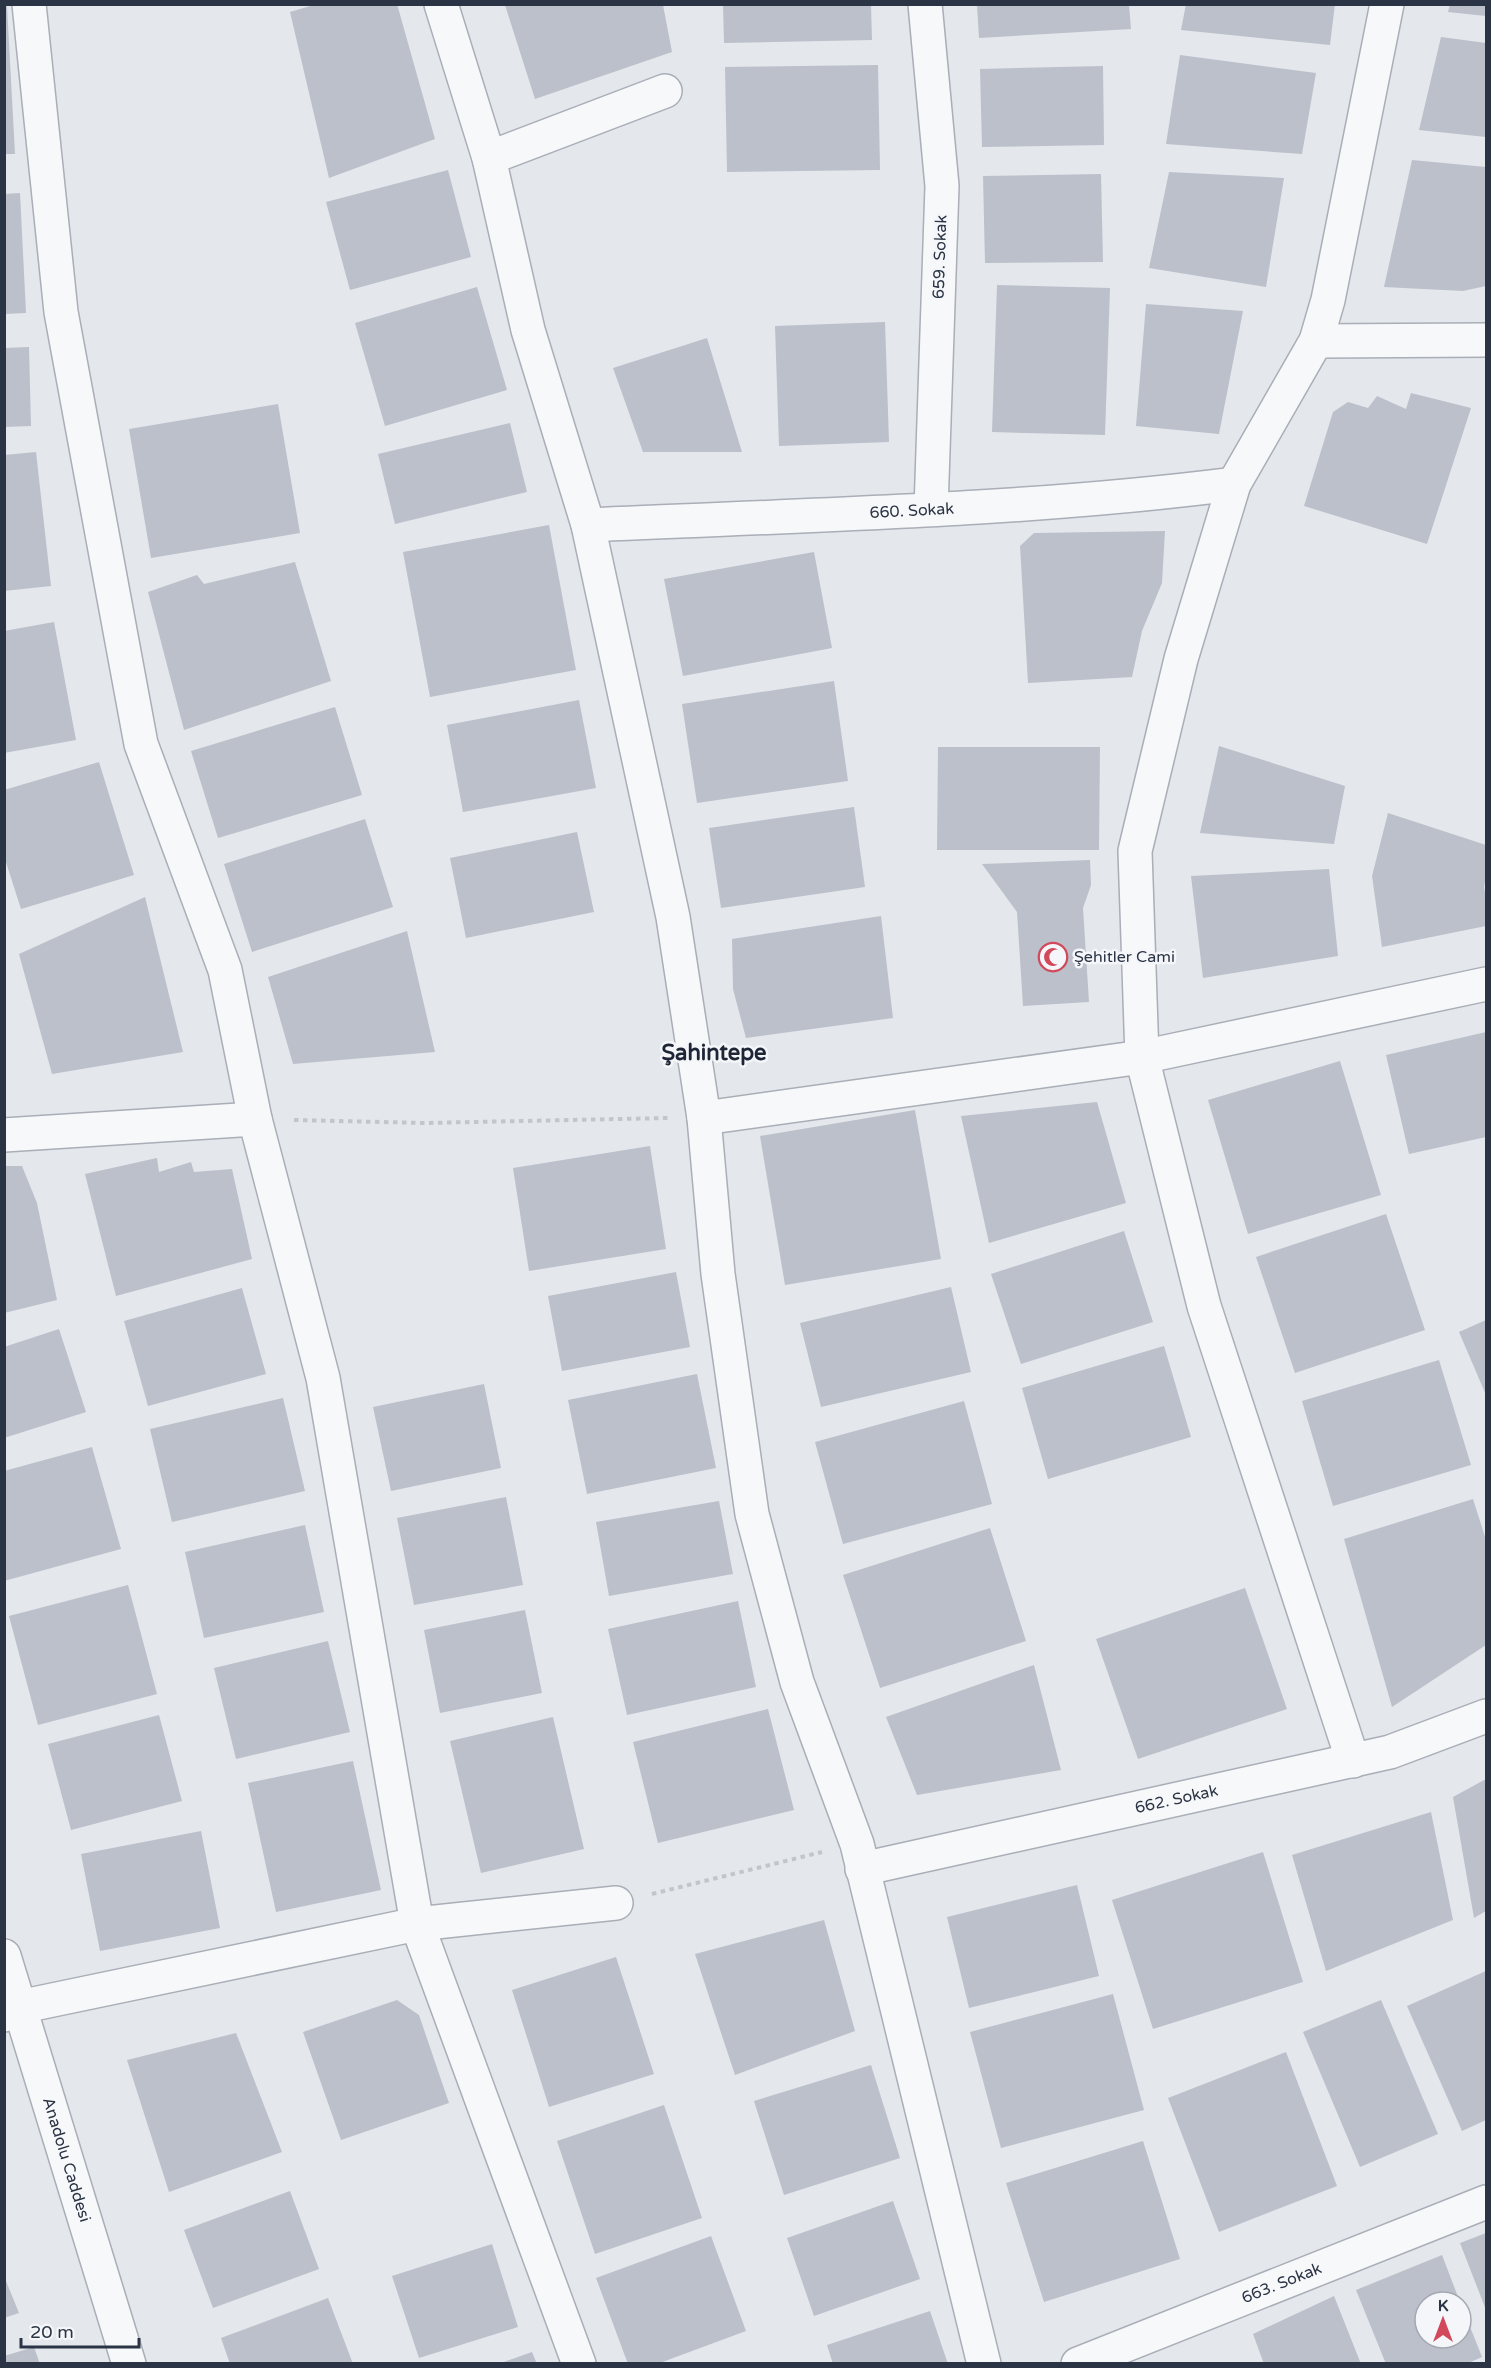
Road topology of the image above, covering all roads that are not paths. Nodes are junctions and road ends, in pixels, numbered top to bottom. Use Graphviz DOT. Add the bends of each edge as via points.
graph roads {
  1 [pos="29,4"];
  2 [pos="441,4"];
  3 [pos="926,4"];
  4 [pos="1387,4"];
  5 [pos="665,91"];
  6 [pos="489,158"];
  7 [pos="1486,340"];
  8 [pos="1316,341"];
  9 [pos="1234,484"];
  10 [pos="932,509"];
  11 [pos="588,525"];
  12 [pos="1486,984"];
  13 [pos="1142,1056"];
  14 [pos="704,1118"];
  15 [pos="255,1119"];
  16 [pos="4,1135"];
  17 [pos="1486,1716"];
  18 [pos="1353,1761"];
  19 [pos="859,1856"];
  20 [pos="616,1903"];
  21 [pos="417,1924"];
  22 [pos="4,1956"];
  23 [pos="12,2011"];
  24 [pos="1486,2202"];
  25 [pos="129,2364"];
  26 [pos="579,2364"];
  27 [pos="984,2364"];
  28 [pos="1078,2364"];
  1 -- 15 [label="street" via="61,312 141,744 225,970"];
  2 -- 6 [label="street"];
  3 -- 10 [label="street, 659. Sokak" via="942,186"];
  4 -- 8 [label="street" via="1328,300"];
  5 -- 6 [label="street"];
  6 -- 11 [label="street" via="528,330"];
  7 -- 8 [label="street"];
  8 -- 9 [label="street"];
  9 -- 10 [label="street, 660. Sokak" via="1132,497"];
  9 -- 13 [label="street" via="1181,659 1135,851"];
  10 -- 11 [label="street, 660. Sokak"];
  11 -- 14 [label="street" via="673,917"];
  12 -- 13 [label="street"];
  13 -- 14 [label="street"];
  13 -- 18 [label="street" via="1204,1306"];
  14 -- 19 [label="street" via="718,1274 752,1515 797,1682"];
  15 -- 16 [label="street"];
  15 -- 21 [label="street" via="323,1378"];
  17 -- 18 [label="street, 662. Sokak" via="1390,1752"];
  18 -- 19 [label="street, 662. Sokak" via="1182,1797"];
  19 -- 27 [label="street"];
  20 -- 21 [label="street"];
  21 -- 23 [label="street"];
  21 -- 26 [label="street"];
  22 -- 23 [label="street, Anadolu Caddesi"];
  23 -- 25 [label="street, Anadolu Caddesi"];
  24 -- 28 [label="street, 663. Sokak"];
}
